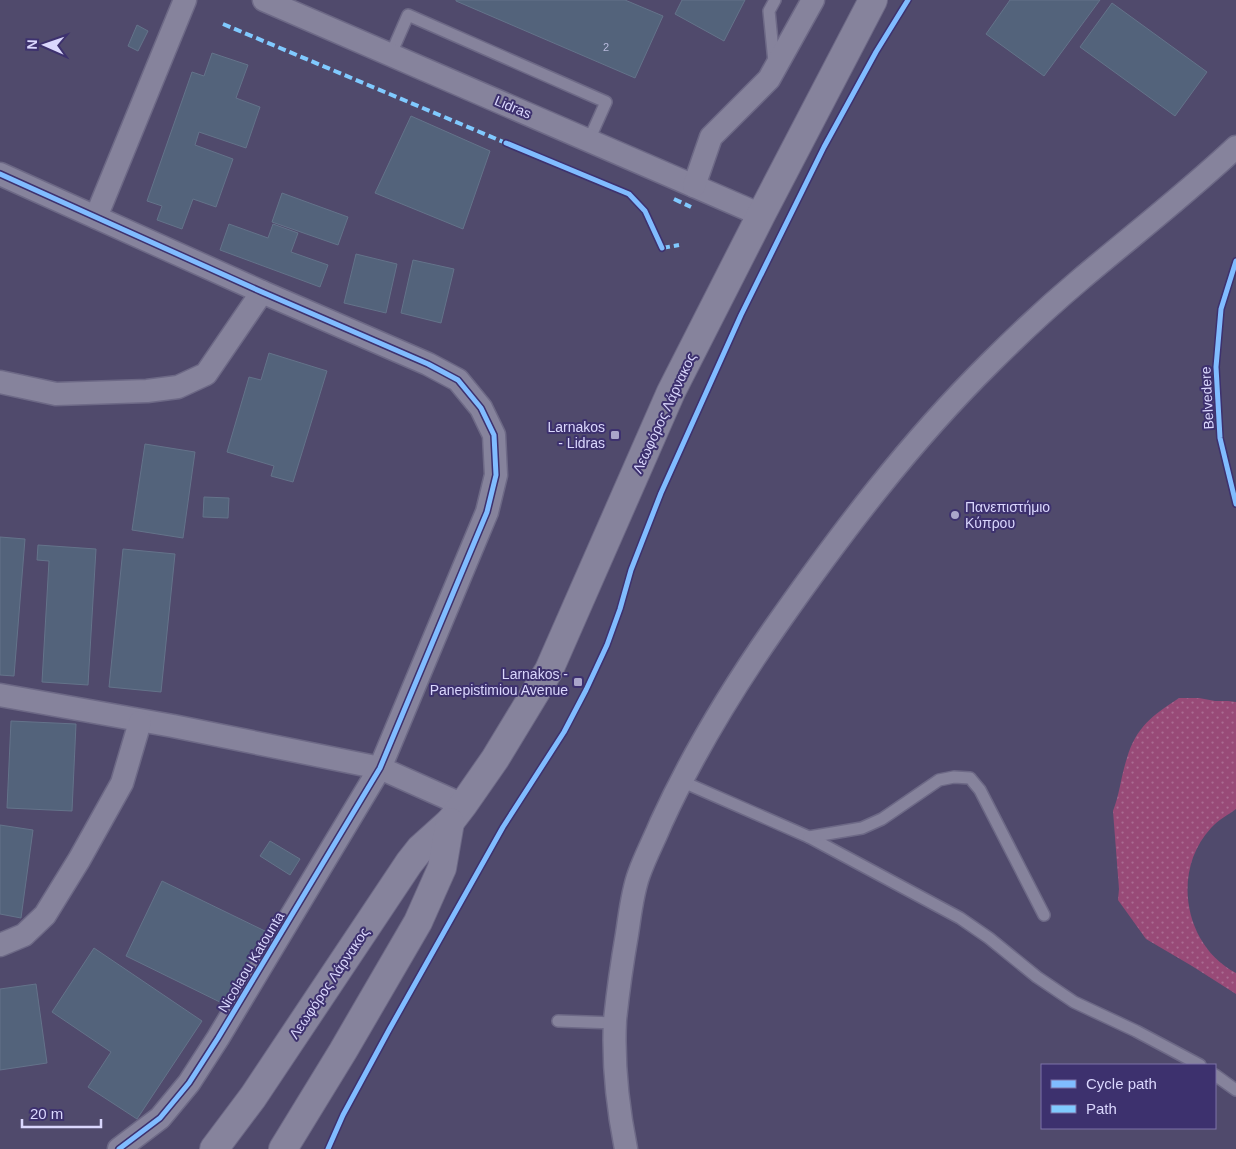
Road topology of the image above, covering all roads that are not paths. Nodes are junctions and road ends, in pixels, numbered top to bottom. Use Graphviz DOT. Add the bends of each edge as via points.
graph roads {
  1 [pos="185,0"];
  2 [pos="264,0"];
  3 [pos="775,0"];
  4 [pos="813,0"];
  5 [pos="873,0"];
  6 [pos="392,54"];
  7 [pos="775,67"];
  8 [pos="589,140"];
  9 [pos="1236,148"];
  10 [pos="0,174"];
  11 [pos="694,186"];
  12 [pos="760,215"];
  13 [pos="96,217"];
  14 [pos="262,292"];
  15 [pos="0,382"];
  16 [pos="0,695"];
  17 [pos="140,722"];
  18 [pos="380,768"];
  19 [pos="681,781"];
  20 [pos="456,814"];
  21 [pos="809,837"];
  22 [pos="1044,914"];
  23 [pos="0,945"];
  24 [pos="558,1020"];
  25 [pos="615,1022"];
  26 [pos="1198,1064"];
  27 [pos="1216,1076"];
  28 [pos="1236,1090"];
  29 [pos="119,1149"];
  30 [pos="214,1149"];
  31 [pos="283,1149"];
  32 [pos="626,1149"];
  1 -- 13 [label="street"];
  2 -- 6 [label="street, Lidras"];
  3 -- 7 [label="lane" via="769,11"];
  4 -- 7 [label="street"];
  5 -- 12 [label="main road, Λεωφόρος Λάρνακος"];
  6 -- 8 [label="street, Lidras"];
  6 -- 8 [label="lane" via="408,15 606,102"];
  7 -- 11 [label="street" via="769,79 711,137"];
  8 -- 11 [label="street, Lidras"];
  9 -- 19 [label="street" via="1048,308 990,362 908,451 848,525 762,646 728,697"];
  10 -- 13 [label="street, Nicolaou Katounta"];
  11 -- 12 [label="street, Lidras"];
  12 -- 20 [label="main road, Λεωφόρος Λάρνακος" via="671,392 549,670 495,760"];
  13 -- 14 [label="street, Nicolaou Katounta"];
  14 -- 15 [label="street" via="206,374 178,388 56,394"];
  14 -- 18 [label="street, Nicolaou Katounta" via="458,380 481,408 494,435 496,474 487,512"];
  16 -- 17 [label="street"];
  17 -- 18 [label="street"];
  17 -- 23 [label="street" via="122,783 45,915 24,935"];
  18 -- 20 [label="street"];
  18 -- 29 [label="street, Nicolaou Katounta" via="189,1083 160,1118"];
  19 -- 21 [label="lane"];
  19 -- 25 [label="street" via="639,873"];
  20 -- 30 [label="main road, Λεωφόρος Λάρνακος" via="409,864 253,1097"];
  20 -- 31 [label="main road, Λεωφόρος Λάρνακος" via="442,868 418,922"];
  21 -- 22 [label="lane" via="862,828 939,780 970,778 980,790"];
  21 -- 26 [label="lane" via="960,918 1074,1002"];
  24 -- 25 [label="lane"];
  25 -- 32 [label="street" via="617,1086"];
  27 -- 28 [label="lane"];
}
